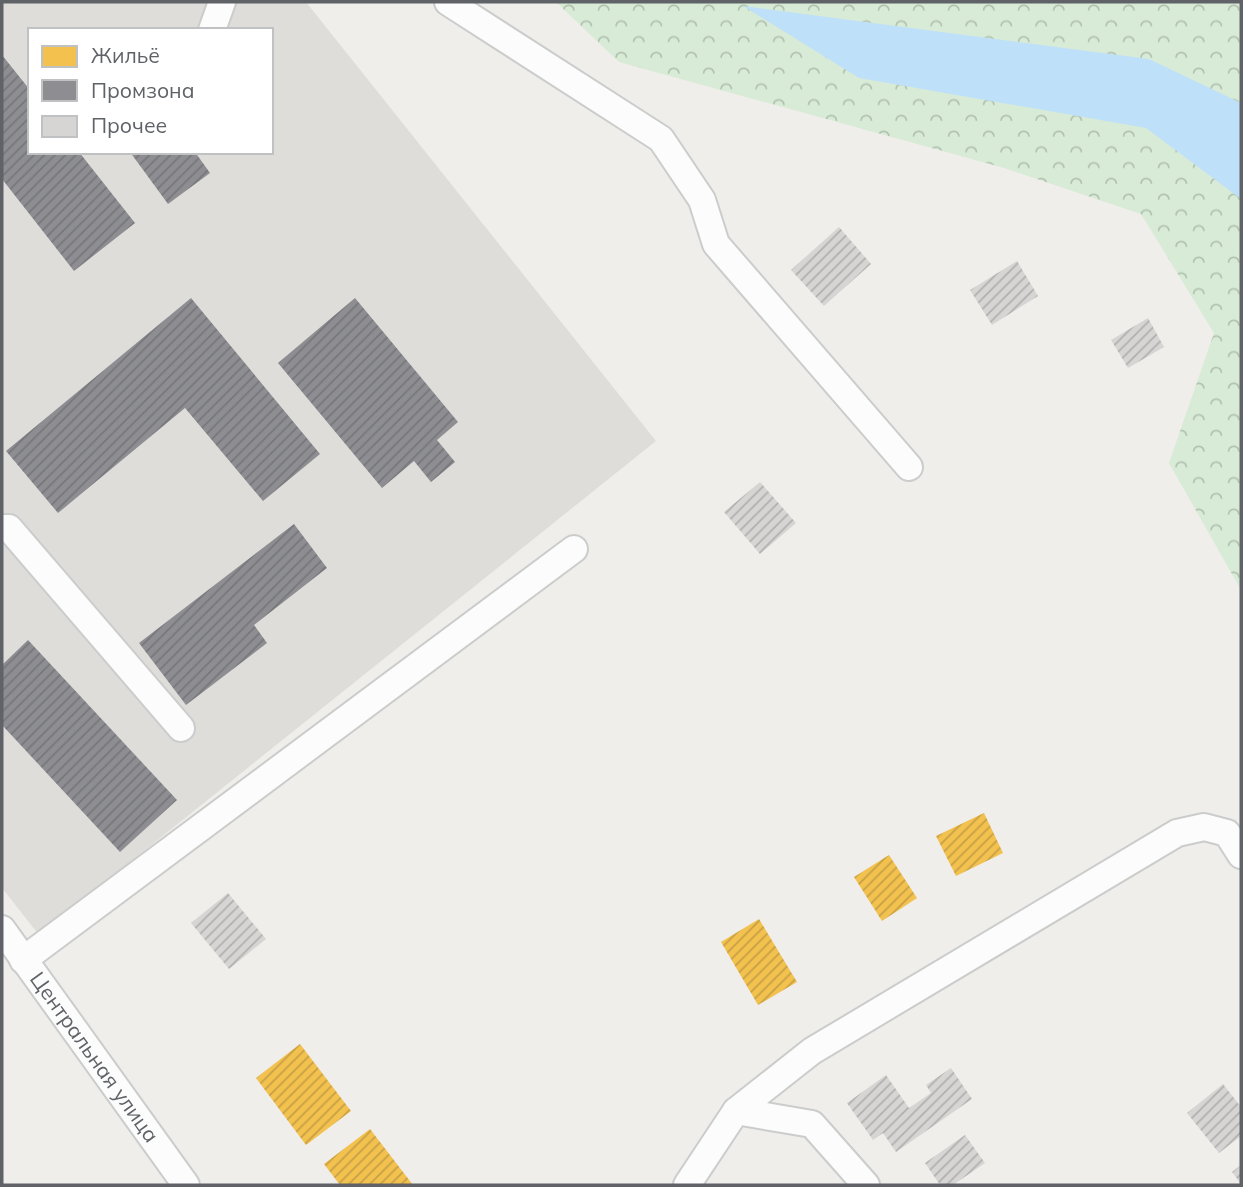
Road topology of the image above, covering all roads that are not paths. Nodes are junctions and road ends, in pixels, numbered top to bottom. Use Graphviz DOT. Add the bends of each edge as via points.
graph roads {
  1 [pos="222,2"];
  2 [pos="448,2"];
  3 [pos="213,28"];
  4 [pos="909,467"];
  5 [pos="2,528"];
  6 [pos="574,549"];
  7 [pos="181,728"];
  8 [pos="1241,855"];
  9 [pos="2,929"];
  10 [pos="23,960"];
  11 [pos="736,1111"];
  12 [pos="186,1185"];
  13 [pos="687,1185"];
  14 [pos="866,1185"];
  1 -- 3 [label="street"];
  2 -- 4 [label="street" via="662,139 702,200 716,244"];
  5 -- 7 [label="street" via="9,528"];
  6 -- 10 [label="street"];
  8 -- 11 [label="street" via="1227,833 1204,827 1177,833 812,1051"];
  9 -- 10 [label="street, Центральная улица"];
  10 -- 12 [label="street, Центральная улица"];
  11 -- 13 [label="street"];
  11 -- 14 [label="street" via="812,1124"];
}
